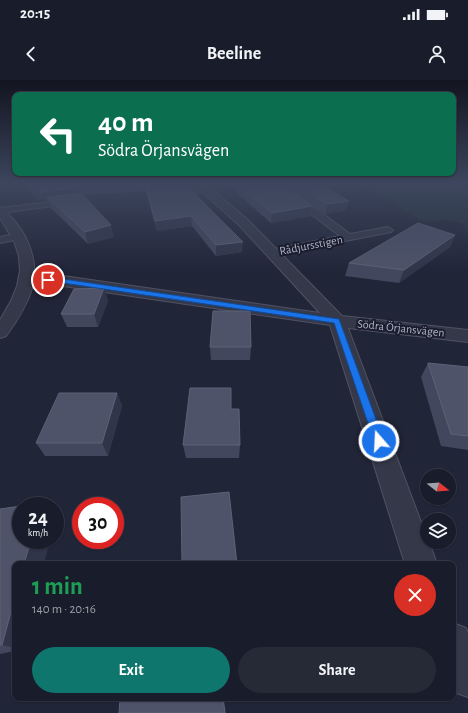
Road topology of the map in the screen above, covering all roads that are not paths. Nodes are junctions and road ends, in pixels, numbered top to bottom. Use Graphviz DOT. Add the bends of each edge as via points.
graph roads {
  1 [pos="2,214"];
  2 [pos="235,214"];
  3 [pos="316,214"];
  4 [pos="388,230"];
  5 [pos="20,236"];
  6 [pos="349,238"];
  7 [pos="0,240"];
  8 [pos="274,252"];
  9 [pos="26,282"];
  10 [pos="337,321"];
  11 [pos="0,332"];
  12 [pos="468,336"];
  13 [pos="420,561"];
  14 [pos="456,648"];
  15 [pos="468,678"];
  1 -- 5 [label="street"];
  2 -- 8 [label="street, Rådjursstigen"];
  3 -- 6 [label="lane, Rådjursstigen"];
  4 -- 6 [label="lane, Rådjursstigen"];
  5 -- 7 [label="lane"];
  5 -- 9 [label="street" via="27,261"];
  6 -- 8 [label="lane, Rådjursstigen"];
  8 -- 10 [label="street, Rådjursstigen"];
  9 -- 10 [label="street, Södra Örjansvägen" via="63,281"];
  9 -- 11 [label="street" via="15,311"];
  10 -- 12 [label="street, Södra Örjansvägen"];
  10 -- 13 [label="street, Rådjursstigen"];
  14 -- 15 [label="street"];
}
